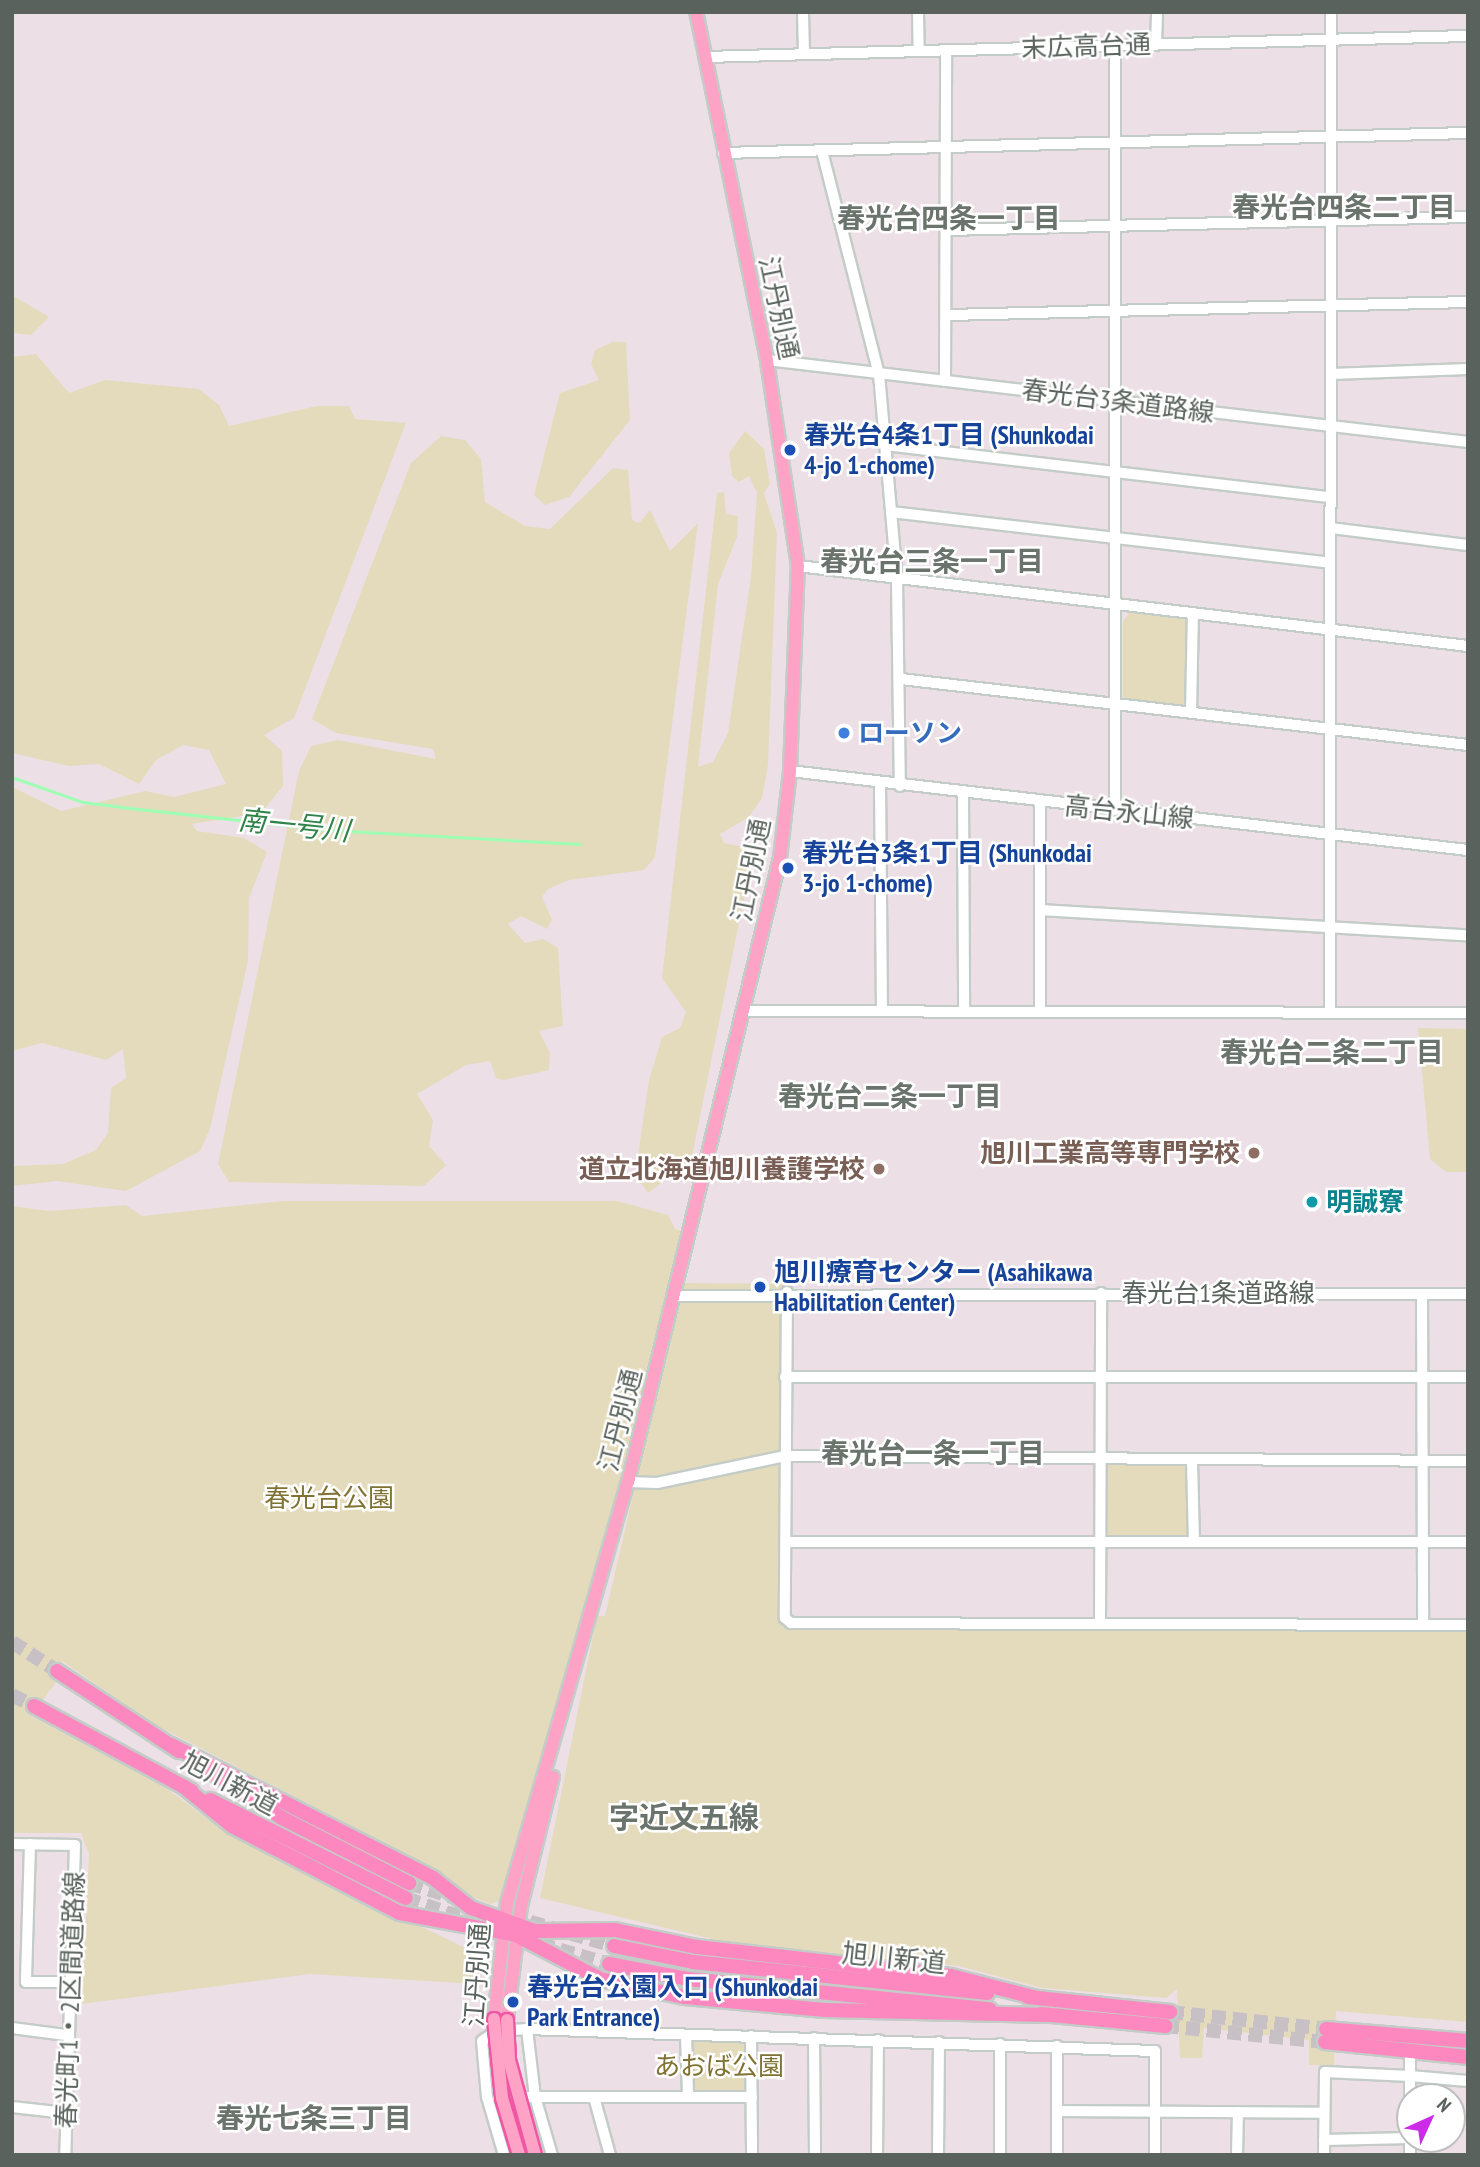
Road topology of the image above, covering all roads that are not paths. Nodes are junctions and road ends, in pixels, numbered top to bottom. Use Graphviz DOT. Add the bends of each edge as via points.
graph roads {
  1 [pos="696,12"];
  2 [pos="803,12"];
  3 [pos="918,12"];
  4 [pos="1157,12"];
  5 [pos="1331,12"];
  6 [pos="1468,36"];
  7 [pos="1331,40"];
  8 [pos="1156,44"];
  9 [pos="1115,46"];
  10 [pos="946,50"];
  11 [pos="919,51"];
  12 [pos="804,54"];
  13 [pos="705,57"];
  14 [pos="1468,133"];
  15 [pos="1331,137"];
  16 [pos="1115,143"];
  17 [pos="946,146"];
  18 [pos="821,150"];
  19 [pos="723,153"];
  20 [pos="1468,217"];
  21 [pos="1331,220"];
  22 [pos="1114,226"];
  23 [pos="947,230"];
  24 [pos="1468,302"];
  25 [pos="1332,306"];
  26 [pos="1115,310"];
  27 [pos="948,315"];
  28 [pos="767,360"];
  29 [pos="1468,369"];
  30 [pos="879,374"];
  31 [pos="1331,374"];
  32 [pos="945,381"];
  33 [pos="1116,401"];
  34 [pos="1330,426"];
  35 [pos="1468,442"];
  36 [pos="886,445"];
  37 [pos="1115,472"];
  38 [pos="1331,497"];
  39 [pos="891,512"];
  40 [pos="1331,528"];
  41 [pos="1115,537"];
  42 [pos="1468,545"];
  43 [pos="1330,563"];
  44 [pos="798,566"];
  45 [pos="897,581"];
  46 [pos="1116,605"];
  47 [pos="1193,613"];
  48 [pos="1330,629"];
  49 [pos="1468,646"];
  50 [pos="901,680"];
  51 [pos="1115,705"];
  52 [pos="1191,713"];
  53 [pos="1330,729"];
  54 [pos="1468,745"];
  55 [pos="790,771"];
  56 [pos="880,783"];
  57 [pos="900,786"];
  58 [pos="963,793"];
  59 [pos="1040,802"];
  60 [pos="1115,810"];
  61 [pos="1330,835"];
  62 [pos="1468,850"];
  63 [pos="1041,910"];
  64 [pos="1330,927"];
  65 [pos="1468,935"];
  66 [pos="744,1011"];
  67 [pos="882,1011"];
  68 [pos="964,1012"];
  69 [pos="1040,1012"];
  70 [pos="1329,1012"];
  71 [pos="1468,1013"];
  72 [pos="787,1292"];
  73 [pos="1101,1293"];
  74 [pos="1422,1294"];
  75 [pos="1468,1294"];
  76 [pos="674,1296"];
  77 [pos="785,1377"];
  78 [pos="1101,1377"];
  79 [pos="1423,1377"];
  80 [pos="1468,1377"];
  81 [pos="785,1456"];
  82 [pos="1100,1461"];
  83 [pos="1192,1461"];
  84 [pos="1423,1461"];
  85 [pos="1468,1461"];
  86 [pos="628,1482"];
  87 [pos="786,1542"];
  88 [pos="1100,1542"];
  89 [pos="1194,1542"];
  90 [pos="1468,1542"];
  91 [pos="1422,1543"];
  92 [pos="1100,1624"];
  93 [pos="1423,1625"];
  94 [pos="1468,1625"];
  95 [pos="57,1671"];
  96 [pos="34,1706"];
  97 [pos="171,1745"];
  98 [pos="183,1786"];
  99 [pos="12,1844"];
  100 [pos="30,1844"];
  101 [pos="510,1928"];
  102 [pos="614,1946"];
  103 [pos="609,1964"];
  104 [pos="68,1982"];
  105 [pos="1037,1998"];
  106 [pos="1049,2015"];
  107 [pos="500,2020"];
  108 [pos="12,2028"];
  109 [pos="527,2029"];
  110 [pos="66,2035"];
  111 [pos="686,2035"];
  112 [pos="751,2036"];
  113 [pos="814,2038"];
  114 [pos="878,2040"];
  115 [pos="1468,2041"];
  116 [pos="939,2042"];
  117 [pos="1000,2044"];
  118 [pos="1058,2046"];
  119 [pos="1410,2052"];
  120 [pos="1468,2057"];
  121 [pos="1410,2076"];
  122 [pos="1468,2081"];
  123 [pos="1410,2083"];
  124 [pos="688,2096"];
  125 [pos="752,2096"];
  126 [pos="487,2097"];
  127 [pos="535,2097"];
  128 [pos="594,2097"];
  129 [pos="12,2107"];
  130 [pos="1155,2111"];
  131 [pos="1056,2112"];
  132 [pos="1238,2112"];
  133 [pos="66,2113"];
  134 [pos="1324,2113"];
  135 [pos="1396,2138"];
  136 [pos="1324,2140"];
  137 [pos="65,2155"];
  138 [pos="504,2155"];
  139 [pos="519,2155"];
  140 [pos="535,2155"];
  141 [pos="552,2155"];
  142 [pos="610,2155"];
  143 [pos="752,2155"];
  144 [pos="815,2155"];
  145 [pos="877,2155"];
  146 [pos="938,2155"];
  147 [pos="1000,2155"];
  148 [pos="1057,2155"];
  149 [pos="1155,2155"];
  150 [pos="1237,2155"];
  151 [pos="1324,2155"];
  1 -- 13 [label="main road, 江丹別通"];
  2 -- 12 [label="street"];
  3 -- 11 [label="street"];
  4 -- 8 [label="street"];
  5 -- 7 [label="street"];
  6 -- 7 [label="street, 末広高台通"];
  7 -- 8 [label="street, 末広高台通"];
  7 -- 15 [label="street"];
  8 -- 9 [label="street, 末広高台通"];
  9 -- 10 [label="street, 末広高台通"];
  9 -- 16 [label="street"];
  10 -- 11 [label="street, 末広高台通"];
  10 -- 17 [label="street"];
  11 -- 12 [label="street, 末広高台通"];
  12 -- 13 [label="street, 末広高台通"];
  13 -- 19 [label="main road, 江丹別通"];
  14 -- 15 [label="street"];
  15 -- 16 [label="street"];
  15 -- 21 [label="street"];
  16 -- 17 [label="street"];
  16 -- 22 [label="street"];
  17 -- 18 [label="street"];
  17 -- 23 [label="street"];
  18 -- 19 [label="street"];
  18 -- 30 [label="street"];
  19 -- 28 [label="main road, 江丹別通"];
  20 -- 21 [label="street"];
  21 -- 22 [label="street"];
  21 -- 25 [label="street"];
  22 -- 23 [label="street"];
  22 -- 26 [label="street"];
  23 -- 27 [label="street"];
  24 -- 25 [label="street"];
  25 -- 26 [label="street"];
  25 -- 31 [label="street"];
  26 -- 27 [label="street"];
  26 -- 33 [label="street"];
  27 -- 32 [label="street"];
  28 -- 30 [label="street, 春光台3条道路線"];
  28 -- 44 [label="main road, 江丹別通"];
  29 -- 31 [label="street"];
  30 -- 32 [label="street, 春光台3条道路線"];
  30 -- 36 [label="street"];
  31 -- 34 [label="street"];
  32 -- 33 [label="street, 春光台3条道路線"];
  33 -- 34 [label="street, 春光台3条道路線"];
  33 -- 37 [label="street"];
  34 -- 35 [label="street, 春光台3条道路線"];
  34 -- 38 [label="street"];
  36 -- 37 [label="street"];
  36 -- 39 [label="street"];
  37 -- 38 [label="street"];
  37 -- 41 [label="street"];
  38 -- 40 [label="street"];
  39 -- 41 [label="street"];
  39 -- 45 [label="street"];
  40 -- 42 [label="street"];
  40 -- 43 [label="street"];
  41 -- 43 [label="street"];
  41 -- 46 [label="street"];
  43 -- 48 [label="street"];
  44 -- 45 [label="street"];
  44 -- 55 [label="main road, 江丹別通"];
  45 -- 46 [label="street"];
  45 -- 50 [label="street"];
  46 -- 47 [label="street"];
  46 -- 51 [label="street"];
  47 -- 48 [label="street"];
  47 -- 52 [label="street"];
  48 -- 49 [label="street"];
  48 -- 53 [label="street"];
  50 -- 51 [label="street"];
  50 -- 57 [label="street"];
  51 -- 52 [label="street"];
  51 -- 60 [label="street"];
  52 -- 53 [label="street"];
  53 -- 54 [label="street"];
  53 -- 61 [label="street"];
  55 -- 56 [label="street, 高台永山線"];
  55 -- 66 [label="main road, 江丹別通" via="780,858"];
  56 -- 57 [label="street, 高台永山線"];
  56 -- 67 [label="street"];
  57 -- 58 [label="street, 高台永山線"];
  58 -- 59 [label="street, 高台永山線"];
  58 -- 68 [label="street"];
  59 -- 60 [label="street, 高台永山線"];
  59 -- 63 [label="street"];
  60 -- 61 [label="street, 高台永山線"];
  61 -- 62 [label="street, 高台永山線"];
  61 -- 64 [label="street"];
  63 -- 64 [label="street"];
  63 -- 69 [label="street"];
  64 -- 65 [label="street"];
  64 -- 70 [label="street"];
  66 -- 67 [label="street"];
  66 -- 76 [label="main road, 江丹別通"];
  67 -- 68 [label="street"];
  68 -- 69 [label="street"];
  69 -- 70 [label="street"];
  70 -- 71 [label="street"];
  72 -- 73 [label="street, 春光台1条道路線"];
  72 -- 76 [label="street, 春光台1条道路線"];
  72 -- 77 [label="street"];
  73 -- 74 [label="street, 春光台1条道路線"];
  73 -- 78 [label="street"];
  74 -- 75 [label="street, 春光台1条道路線"];
  74 -- 79 [label="street"];
  76 -- 86 [label="main road, 江丹別通"];
  77 -- 78 [label="street"];
  77 -- 81 [label="street"];
  78 -- 79 [label="street"];
  78 -- 82 [label="street"];
  79 -- 80 [label="street"];
  79 -- 84 [label="street"];
  81 -- 82 [label="street"];
  81 -- 86 [label="street" via="657,1483"];
  81 -- 87 [label="street"];
  82 -- 83 [label="street"];
  82 -- 88 [label="street"];
  83 -- 84 [label="street"];
  83 -- 89 [label="street"];
  84 -- 85 [label="street"];
  84 -- 91 [label="street"];
  86 -- 101 [label="main road, 江丹別通"];
  87 -- 88 [label="street"];
  87 -- 92 [label="street" via="785,1618 791,1623"];
  88 -- 89 [label="street"];
  88 -- 92 [label="street"];
  89 -- 91 [label="street"];
  90 -- 91 [label="street"];
  91 -- 93 [label="street"];
  92 -- 93 [label="street"];
  93 -- 94 [label="street"];
  95 -- 97 [label="highway, 旭川新道"];
  96 -- 98 [label="highway, 旭川新道"];
  97 -- 98 [label="highway, 旭川新道" via="282,1818 408,1891"];
  97 -- 101 [label="highway" via="247,1779 433,1878 471,1908"];
  98 -- 101 [label="highway" via="232,1826 400,1913"];
  99 -- 100 [label="street"];
  100 -- 104 [label="street" via="26,1982"];
  100 -- 104 [label="street, 春光町1・2区間道路線" via="75,1844"];
  101 -- 105 [label="highway" via="564,1936 615,1930 697,1947 951,1976"];
  101 -- 106 [label="highway" via="600,1979 685,1997 909,2016"];
  101 -- 107 [label="main road, 江丹別通"];
  102 -- 105 [label="highway, 旭川新道" via="693,1962"];
  103 -- 106 [label="highway, 旭川新道" via="688,1979"];
  104 -- 110 [label="street, 春光町1・2区間道路線"];
  105 -- 106 [label="highway, 旭川新道" via="1168,2019"];
  107 -- 139 [label="main road, 江丹別通, bridge" via="502,2098"];
  107 -- 140 [label="main road, 江丹別通, bridge"];
  108 -- 110 [label="street"];
  109 -- 111 [label="street"];
  109 -- 126 [label="street" via="497,2031 482,2041"];
  109 -- 127 [label="street"];
  110 -- 133 [label="street, 春光町1・2区間道路線"];
  111 -- 112 [label="street"];
  111 -- 124 [label="street"];
  112 -- 113 [label="street"];
  112 -- 125 [label="street"];
  113 -- 114 [label="street"];
  113 -- 144 [label="street"];
  114 -- 116 [label="street"];
  114 -- 145 [label="street"];
  115 -- 119 [label="highway" via="1326,2035"];
  116 -- 117 [label="street"];
  116 -- 146 [label="street"];
  117 -- 118 [label="street"];
  117 -- 147 [label="street"];
  118 -- 130 [label="street" via="1155,2051"];
  118 -- 131 [label="street"];
  119 -- 120 [label="highway"];
  119 -- 121 [label="street"];
  121 -- 122 [label="street"];
  121 -- 123 [label="street"];
  121 -- 134 [label="street" via="1325,2072"];
  124 -- 125 [label="street"];
  124 -- 128 [label="street"];
  125 -- 143 [label="street"];
  126 -- 127 [label="street"];
  126 -- 138 [label="street"];
  127 -- 128 [label="street"];
  127 -- 141 [label="street"];
  128 -- 142 [label="street"];
  129 -- 133 [label="street"];
  130 -- 131 [label="street"];
  130 -- 132 [label="street"];
  130 -- 149 [label="street"];
  131 -- 148 [label="street"];
  132 -- 134 [label="street"];
  132 -- 150 [label="street"];
  133 -- 137 [label="street, 春光町1・2区間道路線"];
  134 -- 136 [label="street"];
  135 -- 136 [label="street"];
  136 -- 151 [label="street"];
}
